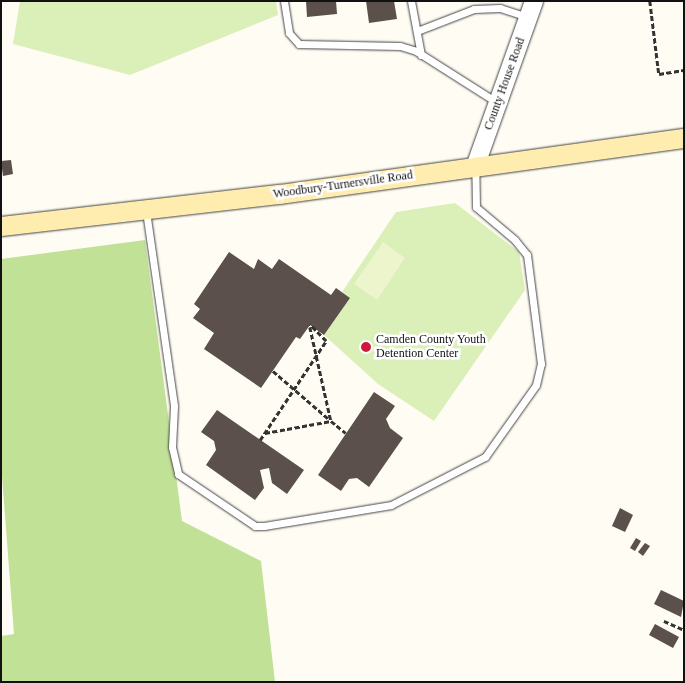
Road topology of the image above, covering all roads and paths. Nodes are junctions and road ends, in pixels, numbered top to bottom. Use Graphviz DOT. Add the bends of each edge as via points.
graph roads {
  1 [pos="284,1"];
  2 [pos="411,1"];
  3 [pos="650,1"];
  4 [pos="532,9"];
  5 [pos="417,31"];
  6 [pos="421,55"];
  7 [pos="684,70"];
  8 [pos="498,103"];
  9 [pos="684,138"];
  10 [pos="475,167"];
  11 [pos="146,210"];
  12 [pos="1,226"];
  13 [pos="316,355"];
  14 [pos="273,371"];
  15 [pos="294,389"];
  16 [pos="331,421"];
  17 [pos="265,433"];
  18 [pos="346,433"];
  19 [pos="260,440"];
  20 [pos="664,621"];
  21 [pos="684,630"];
  1 -- 6 [label="lane" via="289,33 299,44 387,44"];
  2 -- 5 [label="lane"];
  3 -- 7 [label="path" via="659,74"];
  4 -- 5 [label="lane" via="474,9"];
  4 -- 8 [label="street, County House Road"];
  5 -- 6 [label="lane"];
  6 -- 8 [label="lane"];
  8 -- 10 [label="street, County House Road"];
  9 -- 10 [label="main road, Woodbury-Turnersville Road"];
  10 -- 11 [label="main road, Woodbury-Turnersville Road"];
  10 -- 11 [label="lane" via="476,207 515,240 526,255 540,374 536,385 485,457 391,505 254,526 178,474 172,447 174,406"];
  11 -- 12 [label="main road, Woodbury-Turnersville Road"];
  13 -- 13 [label="path" via="326,341 310,325 313,340"];
  13 -- 15 [label="path"];
  13 -- 16 [label="path"];
  14 -- 15 [label="path"];
  15 -- 16 [label="path"];
  15 -- 17 [label="path"];
  16 -- 17 [label="path"];
  16 -- 18 [label="path"];
  17 -- 19 [label="path"];
  20 -- 21 [label="path"];
}
